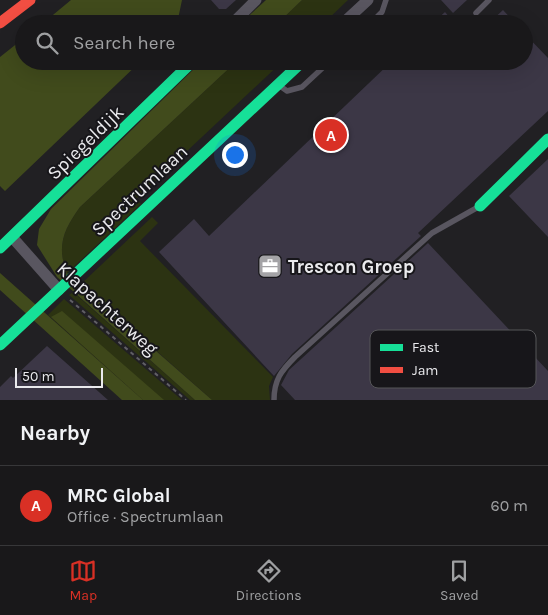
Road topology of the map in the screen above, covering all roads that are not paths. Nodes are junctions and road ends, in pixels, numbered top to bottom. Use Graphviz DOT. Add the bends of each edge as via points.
graph roads {
  1 [pos="30,0"];
  2 [pos="256,0"];
  3 [pos="368,0"];
  4 [pos="386,0"];
  5 [pos="490,0"];
  6 [pos="476,13"];
  7 [pos="241,15"];
  8 [pos="352,15"];
  9 [pos="379,15"];
  10 [pos="0,23"];
  11 [pos="184,70"];
  12 [pos="293,70"];
  13 [pos="320,70"];
  14 [pos="278,84"];
  15 [pos="548,138"];
  16 [pos="480,206"];
  17 [pos="12,237"];
  18 [pos="0,248"];
  19 [pos="59,290"];
  20 [pos="0,345"];
  21 [pos="274,400"];
  1 -- 10 [label="street"];
  2 -- 7 [label="street"];
  3 -- 8 [label="street"];
  4 -- 9 [label="lane"];
  5 -- 6 [label="lane"];
  11 -- 17 [label="street, Spiegeldijk"];
  12 -- 14 [label="street, Spectrumlaan"];
  13 -- 14 [label="lane" via="302,87 286,91"];
  14 -- 19 [label="street, Spectrumlaan"];
  15 -- 16 [label="street"];
  16 -- 21 [label="lane" via="432,233 295,357 274,384"];
  17 -- 18 [label="street, Spiegeldijk"];
  17 -- 19 [label="street, Klapachterweg"];
  19 -- 20 [label="street, Spectrumlaan"];
}
